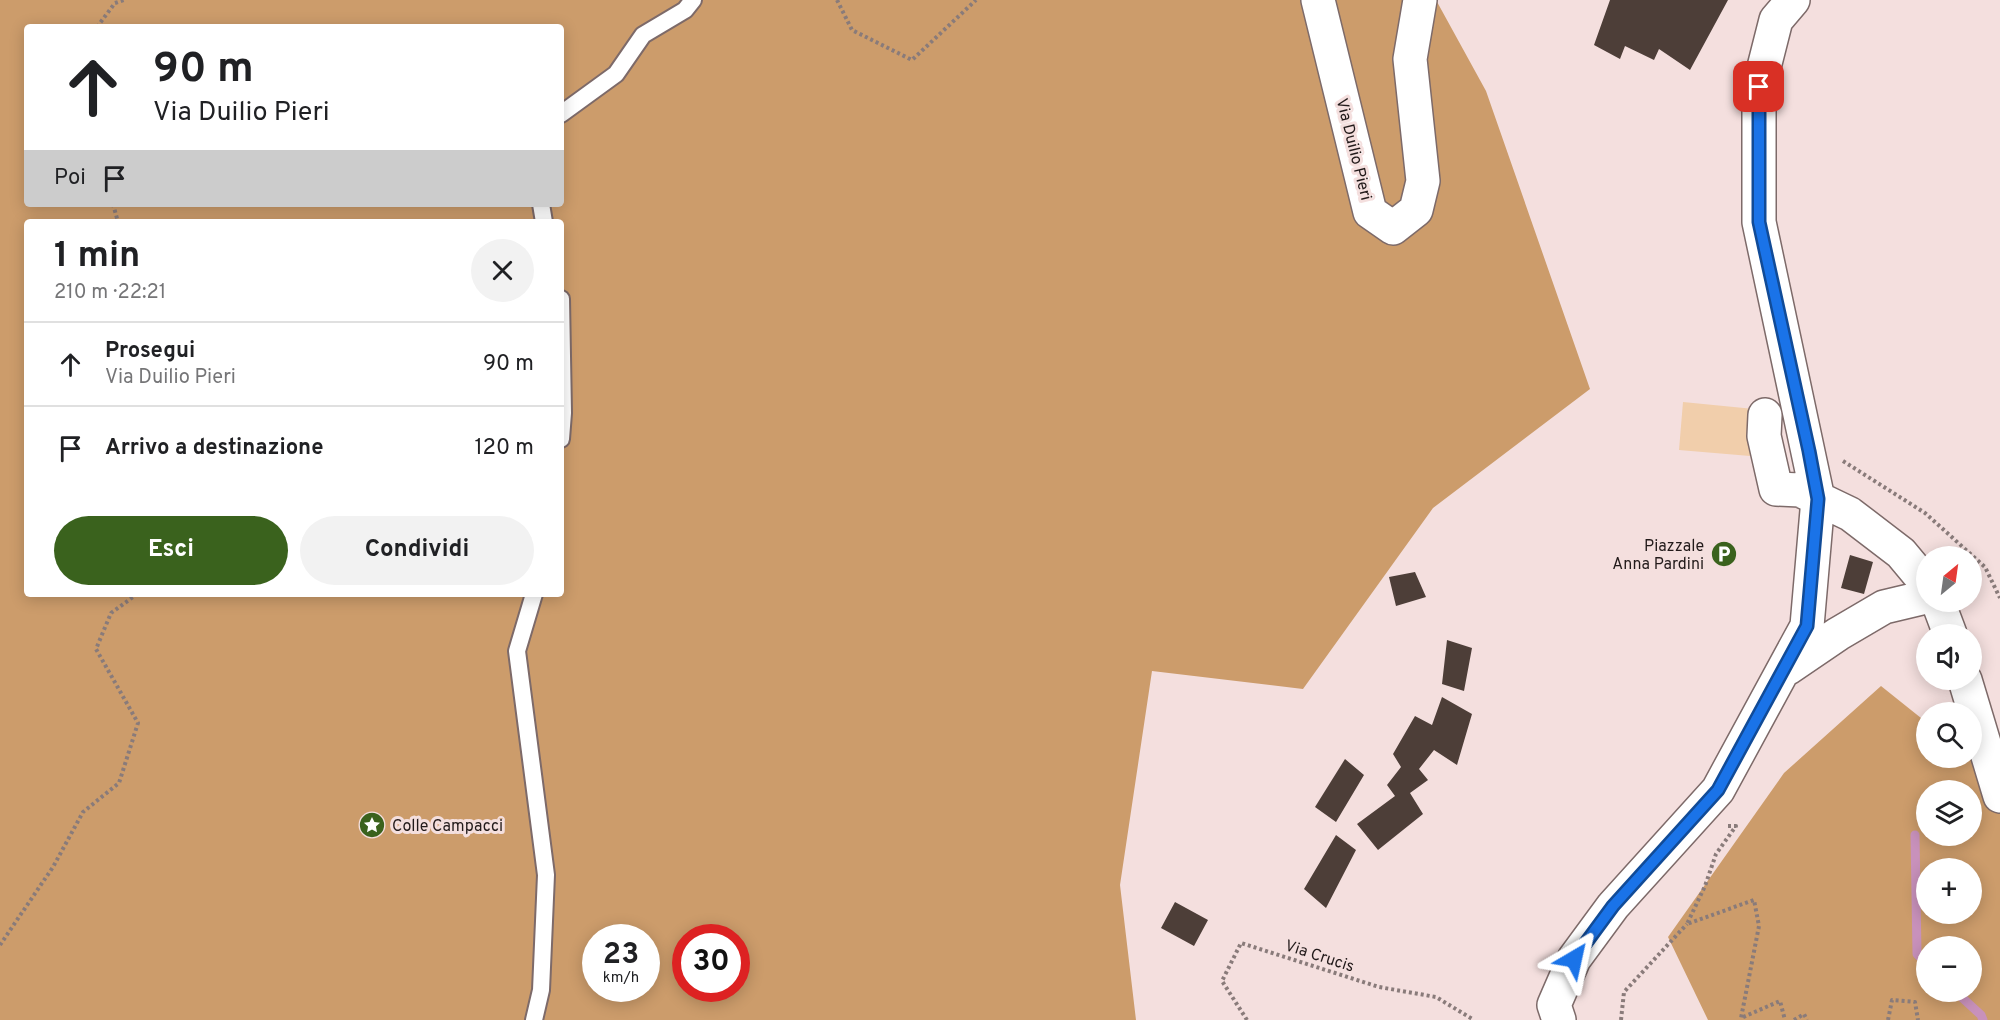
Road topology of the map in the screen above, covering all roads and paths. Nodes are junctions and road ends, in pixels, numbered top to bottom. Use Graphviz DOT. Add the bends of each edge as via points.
graph roads {
  1 [pos="124,0"];
  2 [pos="693,0"];
  3 [pos="837,0"];
  4 [pos="976,0"];
  5 [pos="1318,0"];
  6 [pos="1420,0"];
  7 [pos="1793,0"];
  8 [pos="99,24"];
  9 [pos="564,112"];
  10 [pos="1765,415"];
  11 [pos="1809,451"];
  12 [pos="1818,499"];
  13 [pos="1916,572"];
  14 [pos="133,597"];
  15 [pos="533,597"];
  16 [pos="2000,598"];
  17 [pos="1916,599"];
  18 [pos="1782,672"];
  19 [pos="1968,690"];
  20 [pos="2000,796"];
  21 [pos="1684,828"];
  22 [pos="1687,924"];
  23 [pos="0,945"];
  24 [pos="534,1020"];
  25 [pos="1246,1020"];
  26 [pos="1474,1020"];
  27 [pos="1559,1020"];
  28 [pos="1621,1020"];
  29 [pos="1785,1020"];
  30 [pos="1794,1020"];
  31 [pos="1807,1020"];
  32 [pos="1888,1020"];
  33 [pos="1918,1020"];
  1 -- 8 [label="path" via="115,3"];
  2 -- 9 [label="lane" via="685,10 642,35 616,74"];
  3 -- 4 [label="path" via="852,30 912,60"];
  5 -- 6 [label="street, Via Duilio Pieri" via="1370,212 1393,228 1416,210 1423,181 1410,59"];
  7 -- 11 [label="street" via="1776,20 1759,87 1759,222"];
  10 -- 12 [label="street" via="1764,436 1776,489 1800,490"];
  11 -- 12 [label="street"];
  11 -- 16 [label="path" via="1848,462 1925,513 1985,567"];
  12 -- 13 [label="street" via="1850,514 1901,553"];
  12 -- 18 [label="street" via="1807,626"];
  14 -- 23 [label="path" via="111,613 96,650 138,723 119,783 83,812 53,867"];
  15 -- 24 [label="lane" via="517,651 546,875 541,990"];
  17 -- 18 [label="street" via="1884,607"];
  18 -- 21 [label="street" via="1718,790"];
  19 -- 20 [label="street"];
  21 -- 22 [label="path" via="1736,826 1716,854"];
  21 -- 27 [label="street" via="1613,906 1574,959 1554,1005"];
  22 -- 28 [label="path" via="1624,992"];
  22 -- 29 [label="path" via="1754,900 1759,926 1741,1018 1780,1000"];
  25 -- 26 [label="path, Via Crucis" via="1221,981 1241,943 1379,987 1436,997"];
  30 -- 31 [label="path" via="1804,1014"];
  32 -- 33 [label="path" via="1892,1000 1915,1002"];
}
